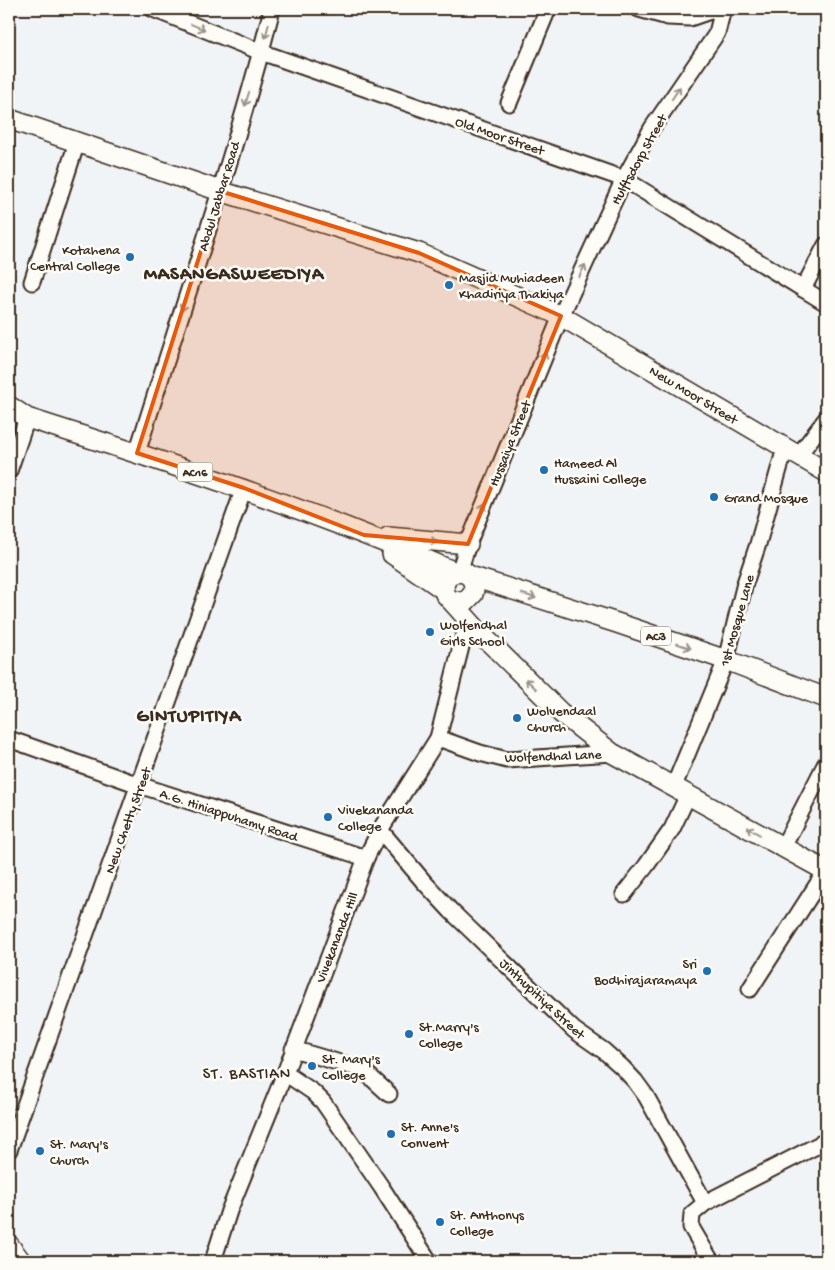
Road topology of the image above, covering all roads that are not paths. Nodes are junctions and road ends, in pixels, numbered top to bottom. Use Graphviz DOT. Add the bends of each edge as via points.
graph roads {
  1 [pos="153,9"];
  2 [pos="272,9"];
  3 [pos="548,9"];
  4 [pos="639,9"];
  5 [pos="716,9"];
  6 [pos="723,9"];
  7 [pos="261,52"];
  8 [pos="509,103"];
  9 [pos="9,118"];
  10 [pos="76,142"];
  11 [pos="624,179"];
  12 [pos="220,191"];
  13 [pos="826,245"];
  14 [pos="32,282"];
  15 [pos="803,289"];
  16 [pos="826,303"];
  17 [pos="561,316"];
  18 [pos="17,415"];
  19 [pos="826,419"];
  20 [pos="792,452"];
  21 [pos="137,453"];
  22 [pos="9,471"];
  23 [pos="826,472"];
  24 [pos="244,488"];
  25 [pos="364,536"];
  26 [pos="468,544"];
  27 [pos="461,573"];
  28 [pos="455,596"];
  29 [pos="468,619"];
  30 [pos="726,660"];
  31 [pos="826,698"];
  32 [pos="438,738"];
  33 [pos="9,739"];
  34 [pos="612,753"];
  35 [pos="826,763"];
  36 [pos="139,785"];
  37 [pos="681,791"];
  38 [pos="380,830"];
  39 [pos="783,847"];
  40 [pos="366,858"];
  41 [pos="826,871"];
  42 [pos="624,894"];
  43 [pos="750,989"];
  44 [pos="293,1049"];
  45 [pos="285,1074"];
  46 [pos="389,1094"];
  47 [pos="826,1141"];
  48 [pos="9,1150"];
  49 [pos="705,1203"];
  50 [pos="9,1245"];
  51 [pos="21,1261"];
  52 [pos="213,1261"];
  53 [pos="429,1261"];
  54 [pos="711,1261"];
  1 -- 7 [label="street, Old Moor Street, one-way"];
  2 -- 7 [label="street, Abdul Jabbar Road, one-way"];
  3 -- 8 [label="street"];
  4 -- 5 [label="street" via="668,17 690,18"];
  11 -- 6 [label="street, Hulftsdorp Street, one-way" via="652,128 717,33"];
  7 -- 11 [label="street, Old Moor Street"];
  7 -- 12 [label="street, Abdul Jabbar Road, one-way"];
  9 -- 10 [label="main road, New Moor Street"];
  10 -- 12 [label="main road, New Moor Street"];
  10 -- 14 [label="street"];
  11 -- 15 [label="street, Old Moor Street"];
  17 -- 11 [label="street, Hulftsdorp Street, one-way"];
  12 -- 17 [label="main road, New Moor Street" via="419,253"];
  12 -- 21 [label="street, Abdul Jabbar Road, one-way"];
  13 -- 15 [label="street"];
  15 -- 16 [label="street, Old Moor Street"];
  17 -- 20 [label="main road, New Moor Street"];
  26 -- 17 [label="street, Hussaiya Street, one-way"];
  18 -- 21 [label="main road, AC16"];
  18 -- 22 [label="street"];
  19 -- 20 [label="street"];
  20 -- 23 [label="main road, New Moor Street"];
  20 -- 30 [label="street, 1st Mosque Lane" via="758,544"];
  21 -- 24 [label="main road, AC16"];
  24 -- 25 [label="main road, AC16"];
  24 -- 36 [label="street, New Chetty Street"];
  25 -- 26 [label="main road, one-way"];
  25 -- 27 [label="main road, AC16"];
  25 -- 28 [label="main road, AC16"];
  26 -- 27 [label="street, Hussaiya Street"];
  27 -- 28 [label="main road" via="445,580"];
  27 -- 28 [label="main road" via="473,580 474,590"];
  27 -- 30 [label="main road, AC3, one-way"];
  28 -- 29 [label="main road"];
  29 -- 32 [label="street, Vivekananda Hill"];
  34 -- 29 [label="main road, one-way" via="561,713"];
  30 -- 31 [label="main road, AC3"];
  30 -- 37 [label="street, 1st Mosque Lane"];
  32 -- 34 [label="street, Wolfendhal Lane" via="507,760"];
  32 -- 38 [label="street, Vivekananda Hill"];
  33 -- 36 [label="street, A.G. Hiniappuhamy Road"];
  34 -- 37 [label="main road"];
  35 -- 39 [label="street"];
  36 -- 40 [label="street, A.G. Hiniappuhamy Road"];
  36 -- 48 [label="street, New Chetty Street"];
  39 -- 37 [label="main road, one-way"];
  37 -- 42 [label="street, 1st Mosque Lane" via="672,829"];
  38 -- 40 [label="street, Vivekananda Hill"];
  38 -- 49 [label="street, Jinthupitiya Street" via="451,911 574,1030 604,1051 635,1080"];
  39 -- 41 [label="main road"];
  40 -- 44 [label="street, Vivekananda Hill"];
  41 -- 43 [label="street"];
  44 -- 45 [label="street, Vivekananda Hill"];
  44 -- 46 [label="street" via="357,1068"];
  45 -- 52 [label="street, Vivekananda Hill" via="229,1211"];
  45 -- 53 [label="street" via="323,1102"];
  47 -- 49 [label="street"];
  49 -- 54 [label="street" via="692,1214 690,1221"];
  50 -- 51 [label="main road"];
}
